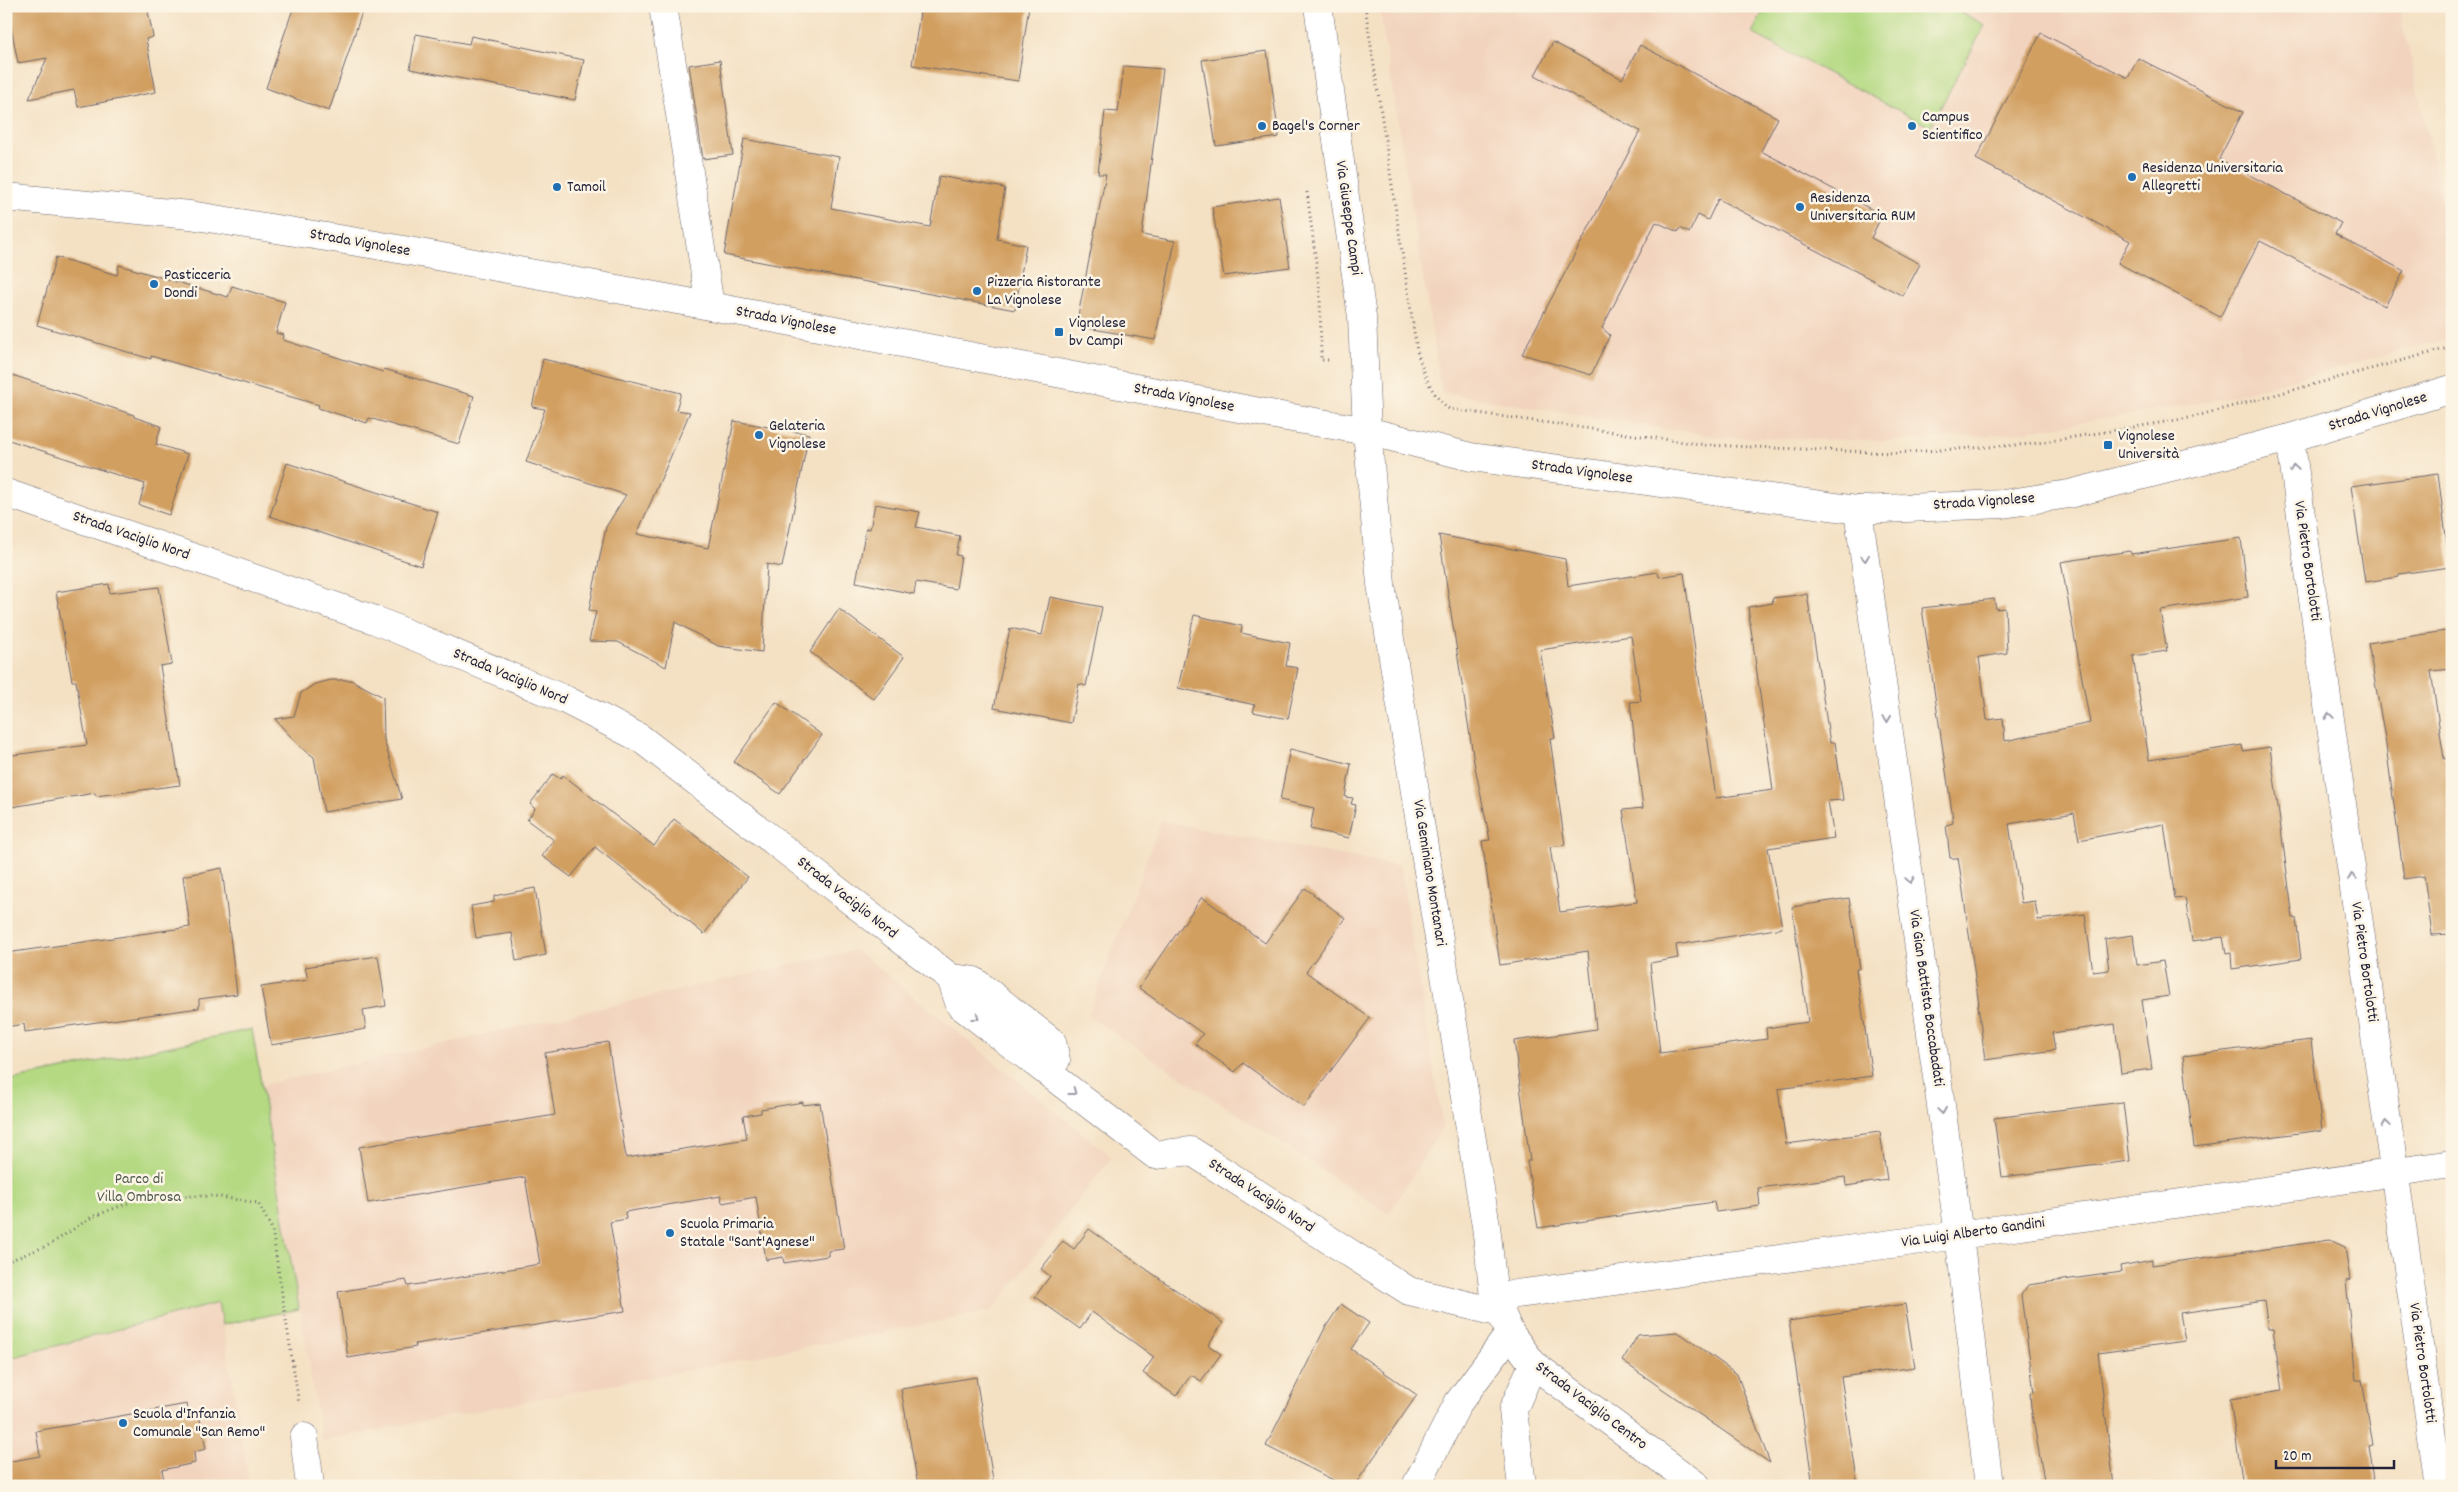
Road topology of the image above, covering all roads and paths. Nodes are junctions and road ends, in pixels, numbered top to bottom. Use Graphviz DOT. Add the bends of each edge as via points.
graph roads {
  1 [pos="663,6"];
  2 [pos="1318,6"];
  3 [pos="1365,6"];
  4 [pos="1306,184"];
  5 [pos="6,197"];
  6 [pos="710,306"];
  7 [pos="2452,347"];
  8 [pos="1334,360"];
  9 [pos="2452,389"];
  10 [pos="1367,431"];
  11 [pos="2290,438"];
  12 [pos="6,493"];
  13 [pos="1858,510"];
  14 [pos="2452,1164"];
  15 [pos="2393,1173"];
  16 [pos="1959,1235"];
  17 [pos="6,1262"];
  18 [pos="1502,1314"];
  19 [pos="1532,1364"];
  20 [pos="304,1437"];
  21 [pos="310,1486"];
  22 [pos="1416,1486"];
  23 [pos="1522,1486"];
  24 [pos="1697,1486"];
  25 [pos="1989,1486"];
  26 [pos="2439,1486"];
  1 -- 6 [label="street"];
  2 -- 10 [label="street, Via Giuseppe Campi" via="1362,317"];
  3 -- 7 [label="path" via="1417,350 1424,374 1438,400 1449,408 1706,445 1894,453 2032,444 2188,418"];
  4 -- 8 [label="path" via="1320,293 1321,360"];
  5 -- 6 [label="street, Strada Vignolese" via="190,215 376,245"];
  6 -- 10 [label="street, Strada Vignolese" via="1274,416"];
  9 -- 11 [label="street, Strada Vignolese"];
  10 -- 13 [label="street, Strada Vignolese" via="1471,457"];
  10 -- 18 [label="street, Via Geminiano Montanari" via="1381,584"];
  11 -- 13 [label="street, Strada Vignolese" via="2069,494 2003,504"];
  15 -- 11 [label="street, Via Pietro Bortolotti, one-way"];
  12 -- 18 [label="street, Strada Vaciglio Nord, one-way" via="376,620 566,700 640,738 951,978 960,1005 1155,1155 1191,1151 1410,1291"];
  13 -- 16 [label="street, Via Gian Battista Boccabadati, one-way"];
  14 -- 15 [label="street, Via Luigi Alberto Gandini"];
  15 -- 16 [label="street, Via Luigi Alberto Gandini"];
  15 -- 26 [label="street, Via Pietro Bortolotti"];
  16 -- 18 [label="street, Via Luigi Alberto Gandini"];
  16 -- 25 [label="street, Via Gian Battista Boccabadati"];
  17 -- 20 [label="path" via="49,1245 92,1217 146,1196 214,1196 258,1203 272,1229"];
  18 -- 19 [label="street, Strada Vaciglio Centro"];
  18 -- 22 [label="street"];
  19 -- 23 [label="street" via="1512,1410"];
  19 -- 24 [label="street, Strada Vaciglio Centro"];
  20 -- 21 [label="street"];
}
